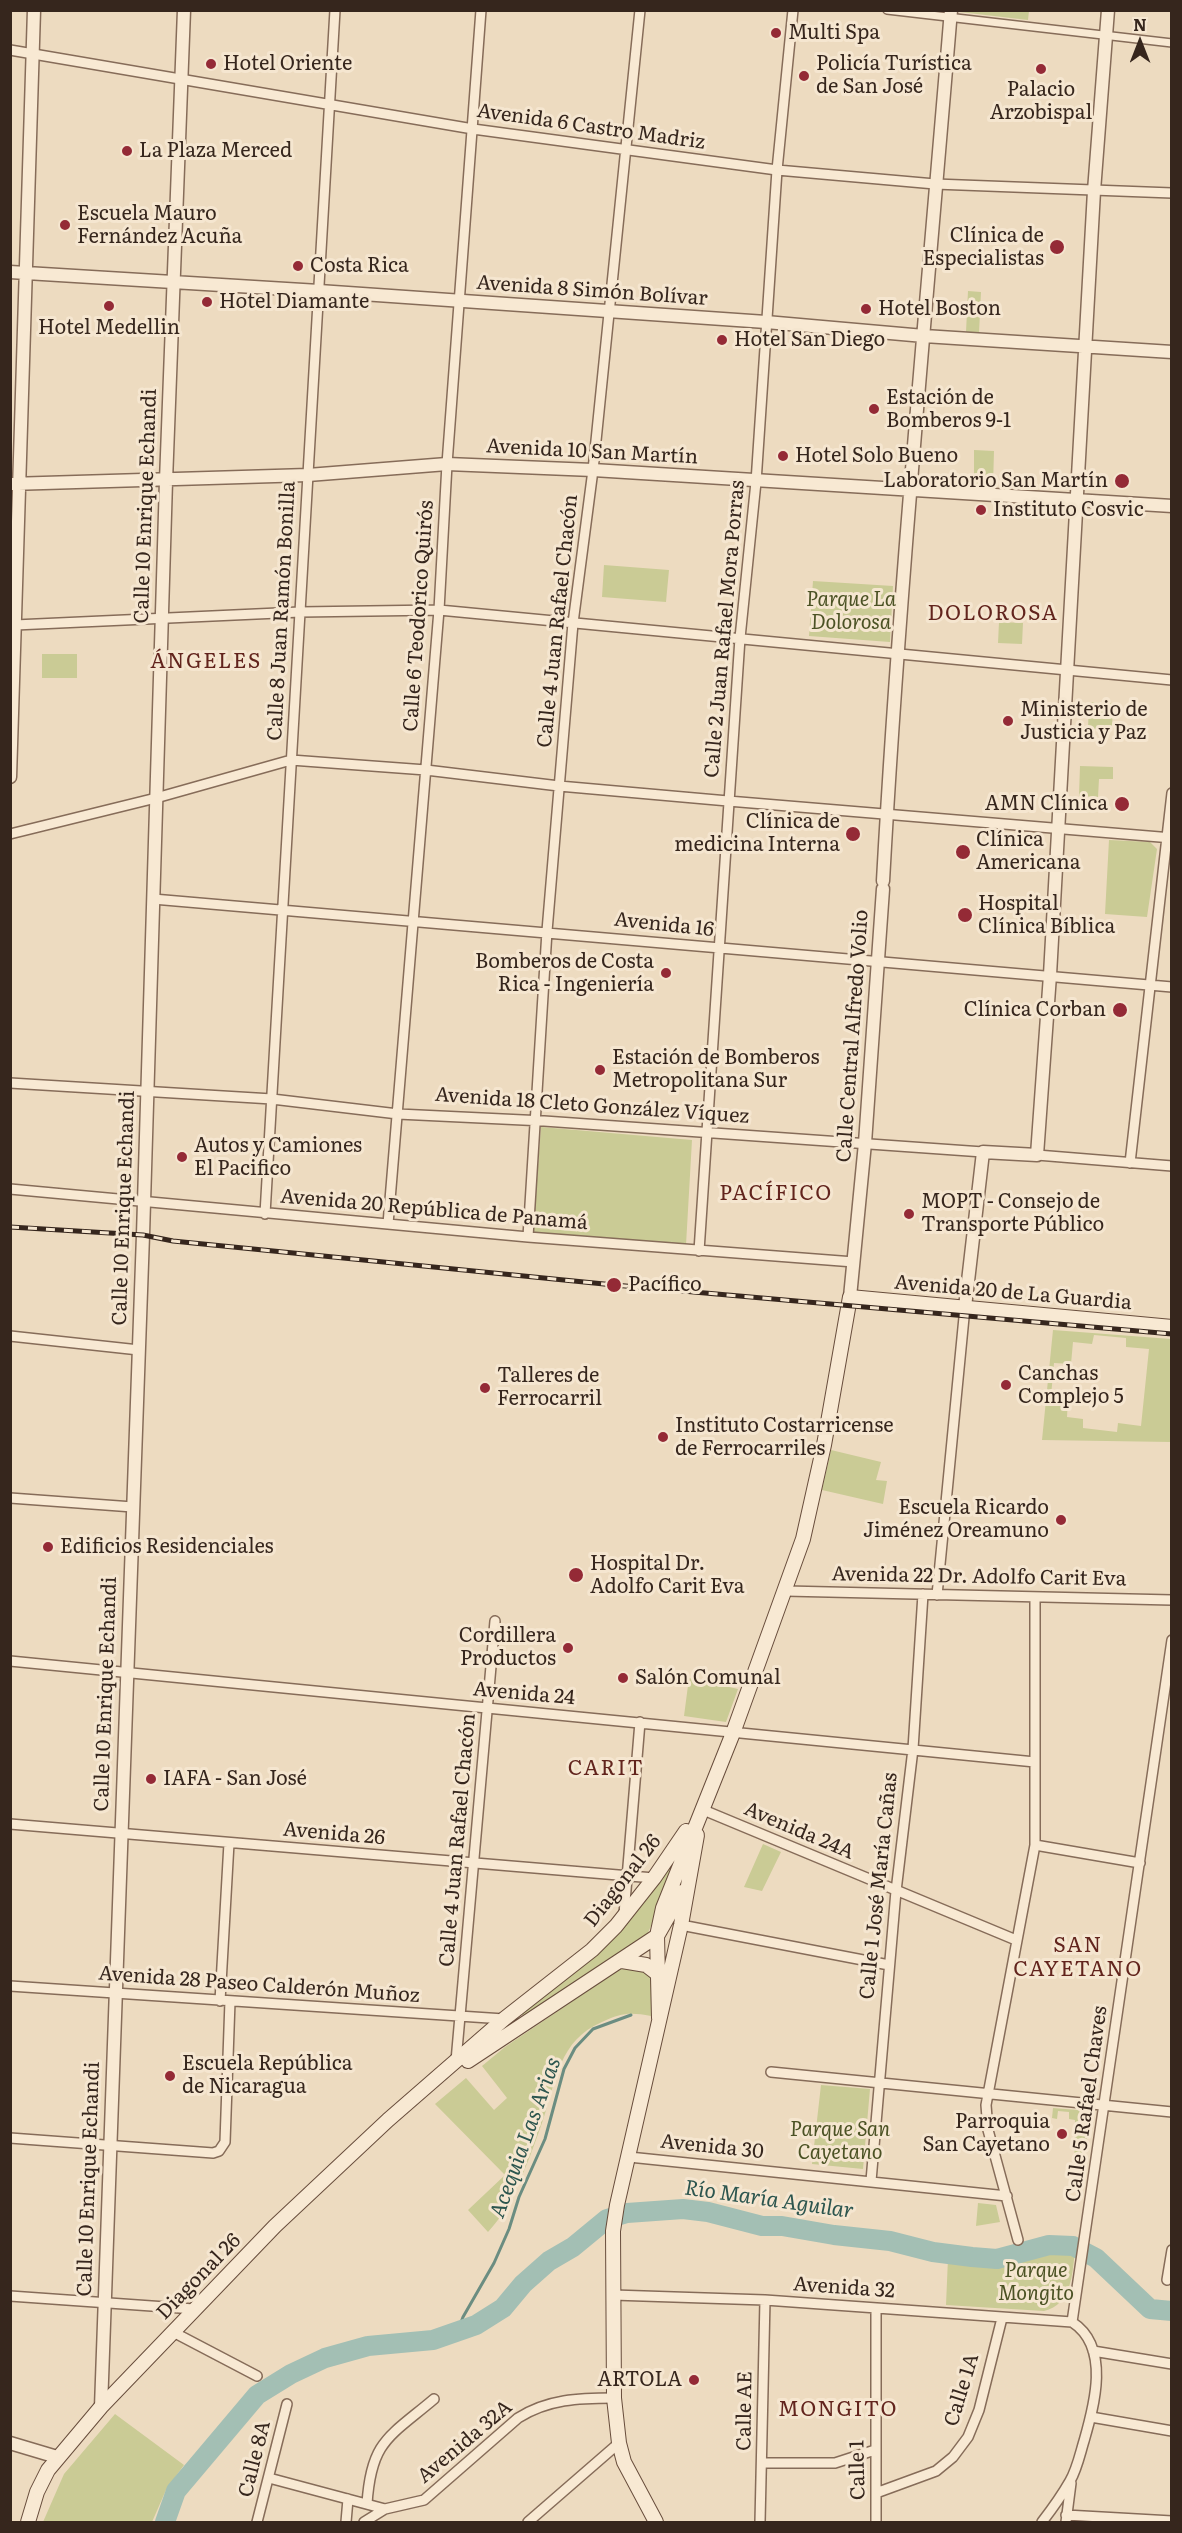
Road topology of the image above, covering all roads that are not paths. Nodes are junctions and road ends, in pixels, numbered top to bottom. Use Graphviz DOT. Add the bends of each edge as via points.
graph roads {
  1 [pos="34,10"];
  2 [pos="184,10"];
  3 [pos="335,10"];
  4 [pos="482,10"];
  5 [pos="640,10"];
  6 [pos="793,10"];
  7 [pos="887,10"];
  8 [pos="1108,10"];
  9 [pos="951,14"];
  10 [pos="1106,34"];
  11 [pos="1172,43"];
  12 [pos="10,50"];
  13 [pos="33,53"];
  14 [pos="183,79"];
  15 [pos="330,104"];
  16 [pos="473,129"];
  17 [pos="626,151"];
  18 [pos="777,171"];
  19 [pos="935,184"];
  20 [pos="1094,191"];
  21 [pos="1172,194"];
  22 [pos="10,272"];
  23 [pos="28,273"];
  24 [pos="174,282"];
  25 [pos="319,291"];
  26 [pos="459,302"];
  27 [pos="609,311"];
  28 [pos="766,322"];
  29 [pos="924,336"];
  30 [pos="1085,346"];
  31 [pos="1172,352"];
  32 [pos="447,464"];
  33 [pos="593,470"];
  34 [pos="308,476"];
  35 [pos="166,481"];
  36 [pos="756,482"];
  37 [pos="16,484"];
  38 [pos="910,490"];
  39 [pos="1075,499"];
  40 [pos="1172,506"];
  41 [pos="439,610"];
  42 [pos="300,612"];
  43 [pos="162,619"];
  44 [pos="573,623"];
  45 [pos="13,626"];
  46 [pos="740,638"];
  47 [pos="897,654"];
  48 [pos="1067,670"];
  49 [pos="1172,680"];
  50 [pos="291,760"];
  51 [pos="426,770"];
  52 [pos="10,777"];
  53 [pos="559,786"];
  54 [pos="1172,792"];
  55 [pos="156,798"];
  56 [pos="728,801"];
  57 [pos="887,815"];
  58 [pos="1057,829"];
  59 [pos="10,834"];
  60 [pos="1169,838"];
  61 [pos="153,899"];
  62 [pos="283,909"];
  63 [pos="413,920"];
  64 [pos="547,931"];
  65 [pos="718,948"];
  66 [pos="879,961"];
  67 [pos="1050,975"];
  68 [pos="1149,985"];
  69 [pos="1172,987"];
  70 [pos="10,1083"];
  71 [pos="147,1090"];
  72 [pos="272,1099"];
  73 [pos="398,1114"];
  74 [pos="535,1121"];
  75 [pos="705,1132"];
  76 [pos="865,1143"];
  77 [pos="983,1152"];
  78 [pos="1036,1155"];
  79 [pos="1130,1163"];
  80 [pos="1172,1166"];
  81 [pos="10,1189"];
  82 [pos="143,1202"];
  83 [pos="265,1214"];
  84 [pos="388,1224"];
  85 [pos="528,1237"];
  86 [pos="699,1251"];
  87 [pos="854,1262"];
  88 [pos="850,1297"];
  89 [pos="965,1307"];
  90 [pos="1172,1327"];
  91 [pos="10,1336"];
  92 [pos="139,1350"];
  93 [pos="10,1498"];
  94 [pos="133,1508"];
  95 [pos="786,1591"];
  96 [pos="923,1594"];
  97 [pos="937,1595"];
  98 [pos="1035,1597"];
  99 [pos="1172,1599"];
  100 [pos="495,1621"];
  101 [pos="1172,1640"];
  102 [pos="10,1661"];
  103 [pos="127,1672"];
  104 [pos="1168,1698"];
  105 [pos="488,1709"];
  106 [pos="640,1722"];
  107 [pos="733,1733"];
  108 [pos="914,1749"];
  109 [pos="1035,1762"];
  110 [pos="701,1809"];
  111 [pos="10,1824"];
  112 [pos="120,1835"];
  113 [pos="229,1843"];
  114 [pos="1035,1845"];
  115 [pos="1140,1863"];
  116 [pos="474,1864"];
  117 [pos="628,1876"];
  118 [pos="654,1878"];
  119 [pos="689,1878"];
  120 [pos="896,1891"];
  121 [pos="624,1916"];
  122 [pos="681,1925"];
  123 [pos="657,1936"];
  124 [pos="1016,1940"];
  125 [pos="622,1962"];
  126 [pos="889,1965"];
  127 [pos="660,1975"];
  128 [pos="10,1986"];
  129 [pos="115,1993"];
  130 [pos="220,2001"];
  131 [pos="230,2001"];
  132 [pos="460,2017"];
  133 [pos="660,2018"];
  134 [pos="504,2019"];
  135 [pos="456,2063"];
  136 [pos="771,2072"];
  137 [pos="879,2082"];
  138 [pos="431,2085"];
  139 [pos="987,2093"];
  140 [pos="1104,2106"];
  141 [pos="1172,2112"];
  142 [pos="10,2138"];
  143 [pos="111,2146"];
  144 [pos="629,2157"];
  145 [pos="871,2181"];
  146 [pos="1007,2196"];
  147 [pos="1018,2240"];
  148 [pos="1172,2250"];
  149 [pos="1167,2280"];
  150 [pos="613,2295"];
  151 [pos="10,2296"];
  152 [pos="765,2300"];
  153 [pos="103,2303"];
  154 [pos="876,2308"];
  155 [pos="194,2309"];
  156 [pos="1002,2318"];
  157 [pos="1072,2322"];
  158 [pos="173,2332"];
  159 [pos="1093,2351"];
  160 [pos="1172,2364"];
  161 [pos="257,2376"];
  162 [pos="614,2398"];
  163 [pos="434,2399"];
  164 [pos="287,2404"];
  165 [pos="101,2407"];
  166 [pos="1091,2417"];
  167 [pos="1172,2431"];
  168 [pos="10,2443"];
  169 [pos="619,2443"];
  170 [pos="875,2450"];
  171 [pos="57,2457"];
  172 [pos="763,2463"];
  173 [pos="269,2478"];
  174 [pos="1071,2479"];
  175 [pos="876,2493"];
  176 [pos="348,2499"];
  177 [pos="367,2504"];
  178 [pos="385,2509"];
  179 [pos="1066,2519"];
  180 [pos="1172,2521"];
  181 [pos="28,2523"];
  182 [pos="257,2523"];
  183 [pos="346,2523"];
  184 [pos="364,2523"];
  185 [pos="528,2523"];
  186 [pos="656,2523"];
  187 [pos="760,2523"];
  188 [pos="876,2523"];
  189 [pos="1042,2523"];
  1 -- 13 [label="street"];
  2 -- 14 [label="street, Calle 10 Enrique Echandi"];
  3 -- 15 [label="street, Calle 8 Juan Ramón Bonilla"];
  4 -- 16 [label="street, Calle 6 Teodorico Quirós"];
  5 -- 17 [label="street, Calle 4 Juan Rafael Chacón"];
  6 -- 18 [label="street, Calle 2 Juan Rafael Mora Porras"];
  7 -- 9 [label="street"];
  8 -- 10 [label="street"];
  9 -- 10 [label="street"];
  9 -- 19 [label="street, Calle Central Alfredo Volio"];
  10 -- 11 [label="street"];
  10 -- 20 [label="street"];
  12 -- 13 [label="street, Avenida 6 Castro Madriz"];
  13 -- 14 [label="street, Avenida 6 Castro Madriz"];
  13 -- 23 [label="street"];
  14 -- 15 [label="street, Avenida 6 Castro Madriz"];
  14 -- 24 [label="street, Calle 10 Enrique Echandi"];
  15 -- 16 [label="street, Avenida 6 Castro Madriz"];
  15 -- 25 [label="street, Calle 8 Juan Ramón Bonilla"];
  16 -- 17 [label="street, Avenida 6 Castro Madriz"];
  16 -- 26 [label="street, Calle 6 Teodorico Quirós"];
  17 -- 18 [label="street, Avenida 6 Castro Madriz"];
  17 -- 27 [label="street, Calle 4 Juan Rafael Chacón"];
  18 -- 19 [label="street, Avenida 6 Castro Madriz"];
  18 -- 28 [label="street, Calle 2 Juan Rafael Mora Porras"];
  19 -- 20 [label="street, Avenida 6 Castro Madriz"];
  19 -- 29 [label="street, Calle Central Alfredo Volio"];
  20 -- 21 [label="street, Avenida 6 Castro Madriz"];
  20 -- 30 [label="street"];
  22 -- 23 [label="street, Avenida 8 Simón Bolívar"];
  23 -- 24 [label="street, Avenida 8 Simón Bolívar"];
  23 -- 37 [label="street"];
  24 -- 25 [label="street, Avenida 8 Simón Bolívar"];
  24 -- 35 [label="street, Calle 10 Enrique Echandi"];
  25 -- 26 [label="street, Avenida 8 Simón Bolívar"];
  25 -- 34 [label="street, Calle 8 Juan Ramón Bonilla"];
  26 -- 27 [label="street, Avenida 8 Simón Bolívar"];
  26 -- 32 [label="street, Calle 6 Teodorico Quirós"];
  27 -- 28 [label="street, Avenida 8 Simón Bolívar"];
  27 -- 33 [label="street, Calle 4 Juan Rafael Chacón"];
  28 -- 29 [label="street, Avenida 8 Simón Bolívar"];
  28 -- 36 [label="street, Calle 2 Juan Rafael Mora Porras"];
  29 -- 30 [label="street, Avenida 8 Simón Bolívar"];
  29 -- 38 [label="street, Calle Central Alfredo Volio"];
  30 -- 31 [label="street, Avenida 8 Simón Bolívar"];
  30 -- 39 [label="street"];
  32 -- 33 [label="street, Avenida 10 San Martín"];
  32 -- 34 [label="street, Avenida 10 San Martín"];
  32 -- 41 [label="street, Calle 6 Teodorico Quirós"];
  33 -- 36 [label="street, Avenida 10 San Martín"];
  33 -- 44 [label="street, Calle 4 Juan Rafael Chacón"];
  34 -- 35 [label="street, Avenida 10 San Martín"];
  34 -- 42 [label="street, Calle 8 Juan Ramón Bonilla"];
  35 -- 37 [label="street, Avenida 10 San Martín"];
  35 -- 43 [label="street, Calle 10 Enrique Echandi"];
  36 -- 38 [label="street, Avenida 10 San Martín"];
  36 -- 46 [label="street, Calle 2 Juan Rafael Mora Porras"];
  37 -- 45 [label="street"];
  38 -- 39 [label="street, Avenida 10 San Martín"];
  38 -- 47 [label="street, Calle Central Alfredo Volio"];
  39 -- 40 [label="street, Avenida 10 San Martín"];
  39 -- 48 [label="street"];
  41 -- 42 [label="street"];
  41 -- 44 [label="street"];
  41 -- 51 [label="street, Calle 6 Teodorico Quirós"];
  42 -- 43 [label="street"];
  42 -- 50 [label="street, Calle 8 Juan Ramón Bonilla"];
  43 -- 45 [label="street"];
  43 -- 55 [label="street, Calle 10 Enrique Echandi"];
  44 -- 46 [label="street"];
  44 -- 53 [label="street, Calle 4 Juan Rafael Chacón"];
  45 -- 52 [label="street"];
  46 -- 47 [label="street"];
  46 -- 56 [label="street, Calle 2 Juan Rafael Mora Porras"];
  47 -- 48 [label="street"];
  47 -- 57 [label="street, Calle Central Alfredo Volio"];
  48 -- 49 [label="street"];
  48 -- 58 [label="street"];
  50 -- 51 [label="street"];
  50 -- 55 [label="street"];
  50 -- 62 [label="street, Calle 8 Juan Ramón Bonilla"];
  51 -- 53 [label="street"];
  51 -- 63 [label="street, Calle 6 Teodorico Quirós"];
  53 -- 56 [label="street"];
  53 -- 64 [label="street, Calle 4 Juan Rafael Chacón"];
  54 -- 60 [label="street"];
  55 -- 59 [label="street"];
  55 -- 61 [label="street, Calle 10 Enrique Echandi"];
  56 -- 57 [label="street"];
  56 -- 65 [label="street, Calle 2 Juan Rafael Mora Porras"];
  57 -- 58 [label="street"];
  57 -- 66 [label="street, Calle Central Alfredo Volio"];
  58 -- 60 [label="street"];
  58 -- 67 [label="street"];
  60 -- 68 [label="street"];
  61 -- 62 [label="street, Avenida 16"];
  61 -- 71 [label="street, Calle 10 Enrique Echandi"];
  62 -- 63 [label="street, Avenida 16"];
  62 -- 72 [label="street, Calle 8 Juan Ramón Bonilla"];
  63 -- 64 [label="street, Avenida 16"];
  63 -- 73 [label="street, Calle 6 Teodorico Quirós"];
  64 -- 65 [label="street, Avenida 16"];
  64 -- 74 [label="street, Calle 4 Juan Rafael Chacón"];
  65 -- 66 [label="street, Avenida 16"];
  65 -- 75 [label="street, Calle 2 Juan Rafael Mora Porras"];
  66 -- 67 [label="street, Avenida 16"];
  66 -- 76 [label="street, Calle Central Alfredo Volio"];
  67 -- 68 [label="street, Avenida 16"];
  67 -- 78 [label="street"];
  68 -- 69 [label="street, Avenida 16"];
  68 -- 79 [label="street"];
  70 -- 71 [label="street, Avenida 18 Cleto González Víquez"];
  71 -- 72 [label="street, Avenida 18 Cleto González Víquez"];
  71 -- 82 [label="street, Calle 10 Enrique Echandi"];
  72 -- 73 [label="street, Avenida 18 Cleto González Víquez"];
  72 -- 83 [label="street, Calle 8 Juan Ramón Bonilla"];
  73 -- 74 [label="street, Avenida 18 Cleto González Víquez"];
  73 -- 84 [label="street, Calle 6 Teodorico Quirós"];
  74 -- 75 [label="street, Avenida 18 Cleto González Víquez"];
  74 -- 85 [label="street, Calle 4 Juan Rafael Chacón"];
  75 -- 76 [label="street, Avenida 18 Cleto González Víquez"];
  75 -- 86 [label="street, Calle 2 Juan Rafael Mora Porras"];
  76 -- 77 [label="street, Avenida 18 Cleto González Víquez"];
  76 -- 87 [label="street, Calle Central Alfredo Volio"];
  77 -- 78 [label="street, Avenida 18 Cleto González Víquez"];
  77 -- 89 [label="street"];
  78 -- 79 [label="street, Avenida 18 Cleto González Víquez"];
  79 -- 80 [label="street, Avenida 18 Cleto González Víquez"];
  81 -- 82 [label="street, Avenida 20 República de Panamá"];
  82 -- 83 [label="street, Avenida 20 República de Panamá"];
  82 -- 92 [label="street, Calle 10 Enrique Echandi"];
  83 -- 84 [label="street, Avenida 20 República de Panamá"];
  84 -- 85 [label="street, Avenida 20 República de Panamá"];
  85 -- 86 [label="street, Avenida 20 República de Panamá"];
  86 -- 87 [label="street, Avenida 20 República de Panamá"];
  87 -- 88 [label="street, Calle Central Alfredo Volio"];
  88 -- 89 [label="main road, Avenida 20 de La Guardia"];
  88 -- 95 [label="main road, Calle Central Alfredo Volio" via="815,1490"];
  89 -- 90 [label="main road, Avenida 20 de La Guardia"];
  89 -- 97 [label="street"];
  91 -- 92 [label="street"];
  92 -- 94 [label="street, Calle 10 Enrique Echandi"];
  93 -- 94 [label="street"];
  94 -- 103 [label="street, Calle 10 Enrique Echandi"];
  95 -- 96 [label="street, Avenida 22 Dr. Adolfo Carit Eva"];
  95 -- 107 [label="main road, Calle Central Alfredo Volio"];
  96 -- 97 [label="street, Avenida 22 Dr. Adolfo Carit Eva"];
  96 -- 108 [label="street, Calle 1 José María Cañas"];
  97 -- 98 [label="street, Avenida 22 Dr. Adolfo Carit Eva"];
  98 -- 99 [label="street, Avenida 22 Dr. Adolfo Carit Eva"];
  98 -- 109 [label="street"];
  100 -- 105 [label="street, Calle 4 Juan Rafael Chacón"];
  101 -- 104 [label="street, Calle 5 Rafael Chaves"];
  102 -- 103 [label="street, Avenida 24"];
  103 -- 105 [label="street, Avenida 24"];
  103 -- 112 [label="street, Calle 10 Enrique Echandi"];
  104 -- 115 [label="street, Calle 5 Rafael Chaves"];
  105 -- 106 [label="street, Avenida 24"];
  105 -- 116 [label="street, Calle 4 Juan Rafael Chacón"];
  106 -- 107 [label="street, Avenida 24"];
  106 -- 117 [label="street"];
  107 -- 108 [label="street, Avenida 24"];
  107 -- 110 [label="main road, Calle Central Alfredo Volio"];
  108 -- 109 [label="street, Avenida 24"];
  108 -- 120 [label="street, Calle 1 José María Cañas"];
  109 -- 114 [label="street"];
  110 -- 118 [label="main road, Diagonal 26"];
  110 -- 119 [label="main road, Calle Central Alfredo Volio"];
  110 -- 120 [label="street, Avenida 24A"];
  110 -- 123 [label="main road, Calle Central Alfredo Volio" via="663,1908"];
  111 -- 112 [label="street, Avenida 26"];
  112 -- 113 [label="street, Avenida 26"];
  112 -- 129 [label="street, Calle 10 Enrique Echandi"];
  113 -- 116 [label="street, Avenida 26"];
  113 -- 130 [label="street"];
  114 -- 115 [label="street"];
  114 -- 124 [label="street"];
  115 -- 140 [label="street, Calle 5 Rafael Chaves"];
  116 -- 117 [label="street, Avenida 26"];
  116 -- 132 [label="street, Calle 4 Juan Rafael Chacón"];
  117 -- 118 [label="street, Avenida 26"];
  117 -- 121 [label="street"];
  118 -- 121 [label="main road, Diagonal 26"];
  119 -- 122 [label="main road, Calle Central Alfredo Volio"];
  119 -- 123 [label="main road, Diagonal 26"];
  120 -- 124 [label="street, Avenida 24A"];
  120 -- 126 [label="street, Calle 1 José María Cañas"];
  121 -- 134 [label="main road, Diagonal 26" via="592,1950"];
  122 -- 126 [label="street"];
  122 -- 133 [label="main road, Calle Central Alfredo Volio"];
  123 -- 125 [label="main road, Diagonal 26"];
  123 -- 127 [label="main road, Calle Central Alfredo Volio"];
  124 -- 139 [label="street"];
  125 -- 127 [label="main road" via="646,1965"];
  125 -- 138 [label="main road, Diagonal 26"];
  126 -- 137 [label="street, Calle 1 José María Cañas"];
  127 -- 133 [label="main road, Calle Central Alfredo Volio"];
  128 -- 129 [label="street, Avenida 28 Paseo Calderón Muñoz"];
  129 -- 130 [label="street, Avenida 28 Paseo Calderón Muñoz"];
  129 -- 143 [label="street, Calle 10 Enrique Echandi"];
  130 -- 131 [label="street, Avenida 28 Paseo Calderón Muñoz"];
  131 -- 132 [label="street, Avenida 28 Paseo Calderón Muñoz"];
  131 -- 143 [label="street" via="225,2142 219,2151"];
  132 -- 134 [label="street, Avenida 28 Paseo Calderón Muñoz"];
  132 -- 135 [label="street, Calle 4 Juan Rafael Chacón"];
  133 -- 144 [label="main road, Calle Central Alfredo Volio"];
  134 -- 135 [label="main road, Diagonal 26"];
  135 -- 138 [label="main road, Diagonal 26"];
  136 -- 137 [label="street"];
  137 -- 139 [label="street"];
  137 -- 145 [label="street, Calle 1 José María Cañas"];
  138 -- 155 [label="main road, Diagonal 26" via="275,2226"];
  139 -- 140 [label="street"];
  139 -- 146 [label="street" via="988,2130"];
  140 -- 141 [label="street"];
  140 -- 157 [label="street, Calle 5 Rafael Chaves"];
  142 -- 143 [label="street"];
  143 -- 153 [label="street, Calle 10 Enrique Echandi"];
  144 -- 145 [label="street, Avenida 30"];
  144 -- 150 [label="main road, Calle Central Alfredo Volio" via="613,2231"];
  145 -- 146 [label="street, Avenida 30"];
  146 -- 147 [label="street"];
  148 -- 149 [label="street"];
  150 -- 152 [label="street, Avenida 32"];
  150 -- 162 [label="main road, Calle Central Alfredo Volio"];
  151 -- 153 [label="street"];
  152 -- 154 [label="street, Avenida 32"];
  152 -- 172 [label="street, Calle AE"];
  153 -- 155 [label="street"];
  153 -- 165 [label="street, Calle 10 Enrique Echandi"];
  154 -- 156 [label="street, Avenida 32"];
  154 -- 170 [label="street, Calle 1"];
  155 -- 158 [label="main road, Diagonal 26"];
  156 -- 157 [label="street, Avenida 32"];
  156 -- 175 [label="street, Calle 1A" via="979,2410 968,2437 936,2470"];
  157 -- 159 [label="street"];
  158 -- 161 [label="street"];
  158 -- 165 [label="main road, Diagonal 26"];
  159 -- 160 [label="street"];
  159 -- 166 [label="street" via="1097,2383"];
  162 -- 169 [label="main road, Calle Central Alfredo Volio"];
  162 -- 178 [label="street, Avenida 32A" via="554,2401 534,2408 424,2500"];
  163 -- 177 [label="street" via="381,2444 373,2461"];
  164 -- 173 [label="street, Calle 8A"];
  165 -- 171 [label="main road, Diagonal 26"];
  166 -- 167 [label="street"];
  166 -- 174 [label="street"];
  168 -- 171 [label="street"];
  169 -- 185 [label="street"];
  169 -- 186 [label="main road, Calle Central Alfredo Volio" via="624,2462"];
  170 -- 172 [label="street" via="835,2463"];
  170 -- 175 [label="street, Calle 1"];
  171 -- 181 [label="main road, Diagonal 26" via="37,2492"];
  172 -- 187 [label="street, Calle AE"];
  173 -- 176 [label="street, Avenida 32A"];
  173 -- 182 [label="street, Calle 8A"];
  174 -- 179 [label="street"];
  174 -- 189 [label="street"];
  175 -- 188 [label="street, Calle 1"];
  176 -- 177 [label="street, Avenida 32A"];
  176 -- 183 [label="street"];
  177 -- 178 [label="street, Avenida 32A"];
  178 -- 184 [label="street"];
  179 -- 180 [label="street"];
}
